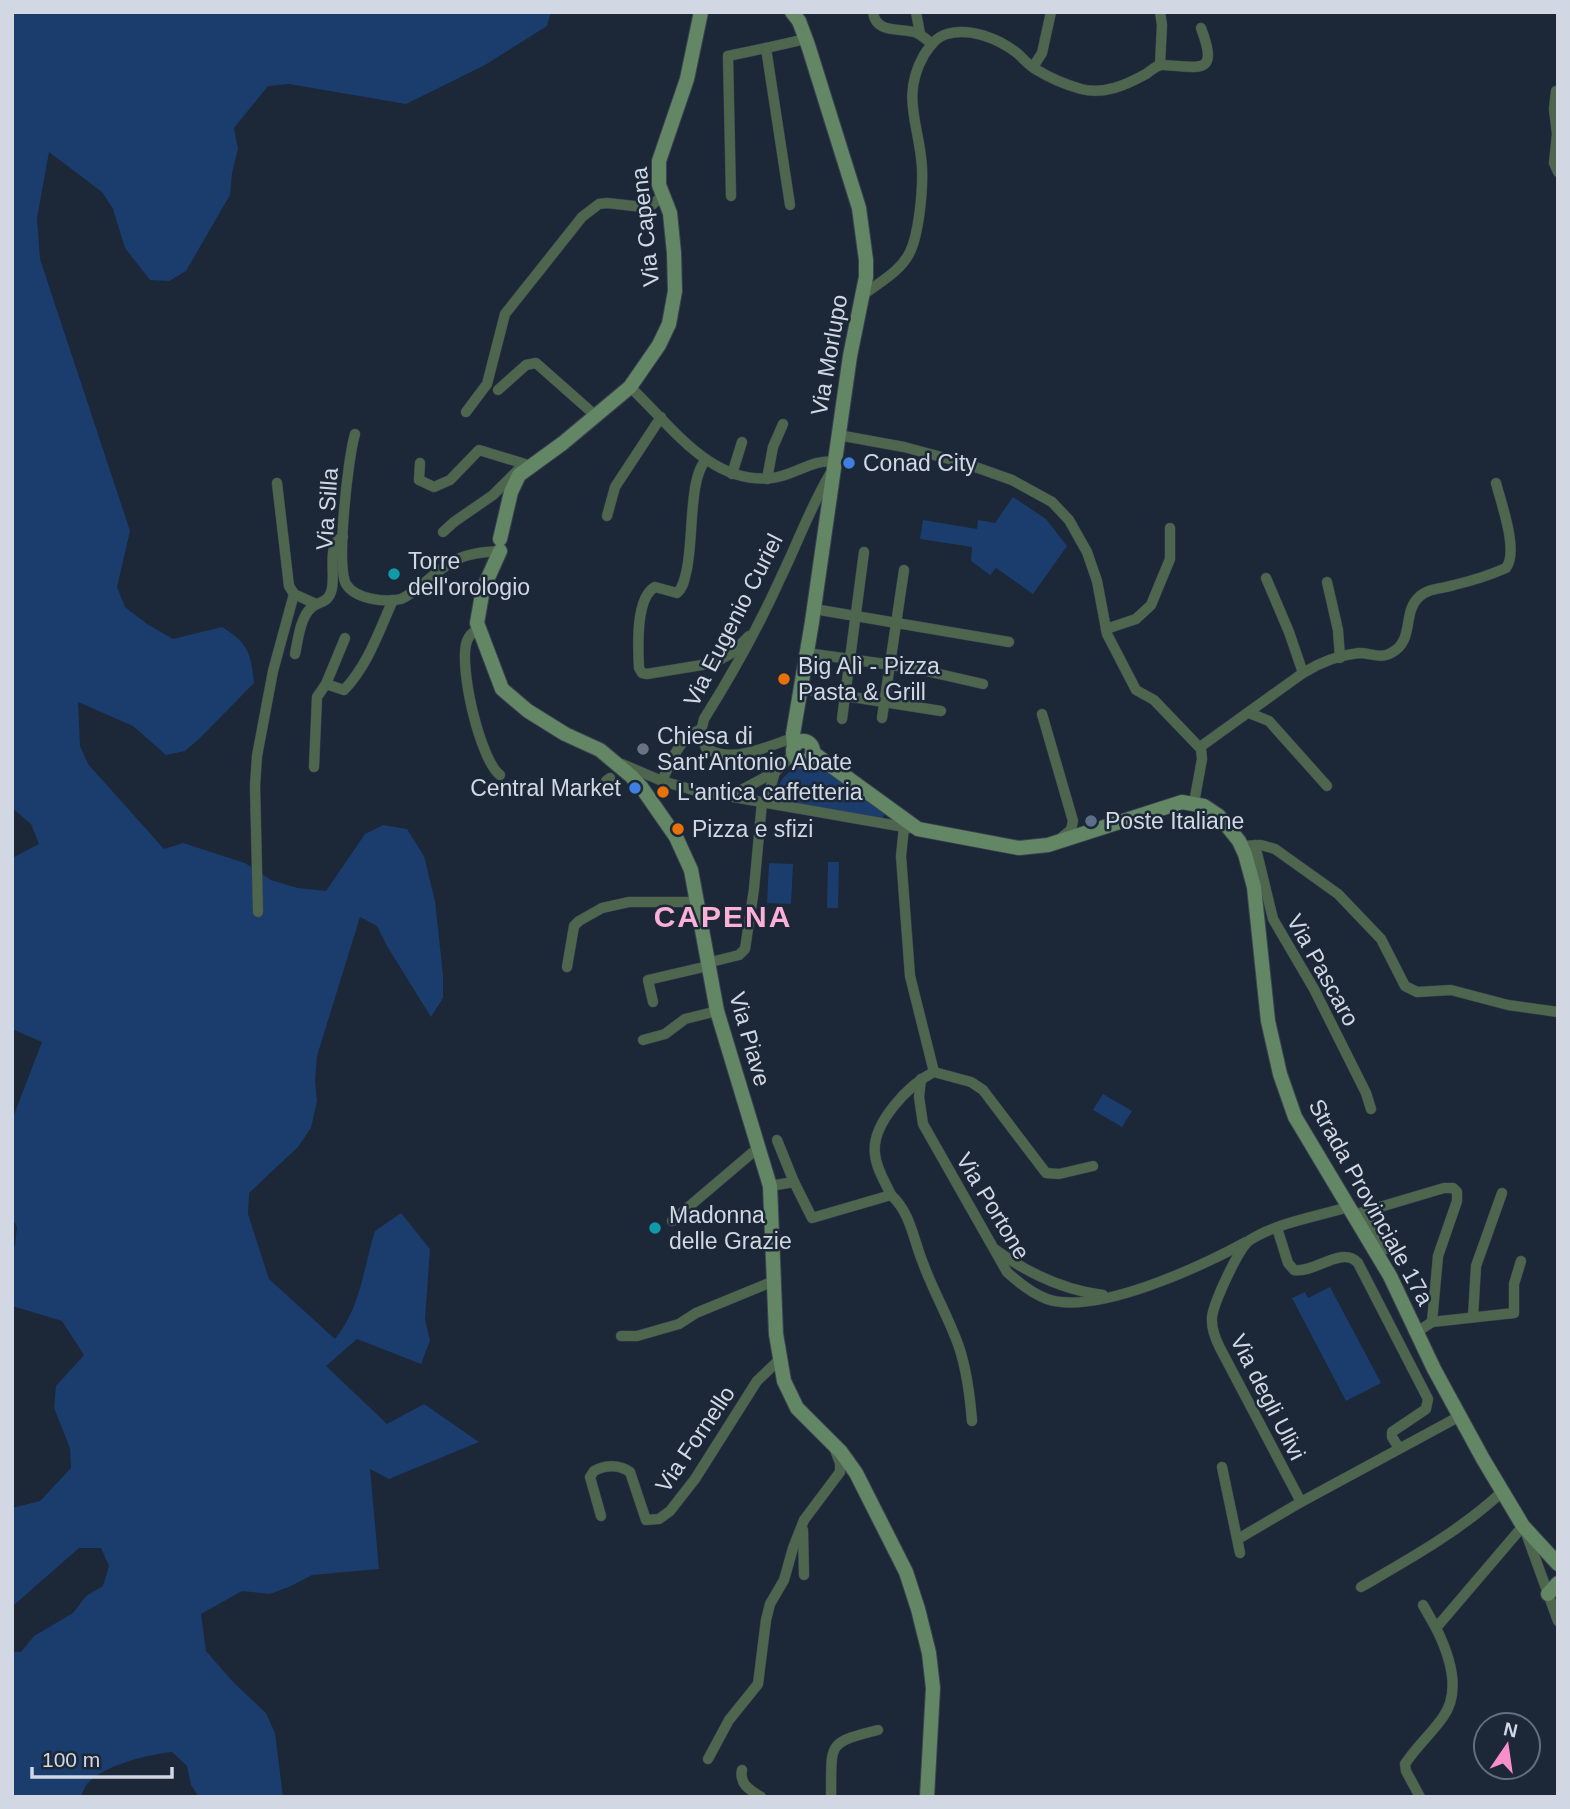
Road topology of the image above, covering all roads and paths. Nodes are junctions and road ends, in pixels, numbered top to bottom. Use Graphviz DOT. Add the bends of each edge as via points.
graph roads {
  1 [pos="701,12"];
  2 [pos="873,12"];
  3 [pos="916,12"];
  4 [pos="1051,12"];
  5 [pos="1160,12"];
  6 [pos="797,15"];
  7 [pos="1201,28"];
  8 [pos="920,34"];
  9 [pos="806,39"];
  10 [pos="932,44"];
  11 [pos="766,48"];
  12 [pos="1160,64"];
  13 [pos="1033,68"];
  14 [pos="1556,91"];
  15 [pos="1558,172"];
  16 [pos="662,195"];
  17 [pos="731,196"];
  18 [pos="790,205"];
  19 [pos="863,295"];
  20 [pos="630,387"];
  21 [pos="498,390"];
  22 [pos="466,412"];
  23 [pos="596,416"];
  24 [pos="661,417"];
  25 [pos="783,424"];
  26 [pos="355,434"];
  27 [pos="838,435"];
  28 [pos="742,442"];
  29 [pos="706,460"];
  30 [pos="420,463"];
  31 [pos="527,465"];
  32 [pos="834,465"];
  33 [pos="732,474"];
  34 [pos="767,479"];
  35 [pos="277,483"];
  36 [pos="1496,483"];
  37 [pos="607,516"];
  38 [pos="1170,528"];
  39 [pos="443,532"];
  40 [pos="343,537"];
  41 [pos="499,549"];
  42 [pos="864,552"];
  43 [pos="904,570"];
  44 [pos="1266,578"];
  45 [pos="1327,582"];
  46 [pos="294,594"];
  47 [pos="393,600"];
  48 [pos="316,604"];
  49 [pos="814,609"];
  50 [pos="856,615"];
  51 [pos="897,621"];
  52 [pos="478,629"];
  53 [pos="1106,629"];
  54 [pos="752,633"];
  55 [pos="345,638"];
  56 [pos="1009,642"];
  57 [pos="807,653"];
  58 [pos="295,654"];
  59 [pos="1340,658"];
  60 [pos="850,659"];
  61 [pos="890,664"];
  62 [pos="1303,673"];
  63 [pos="326,684"];
  64 [pos="984,684"];
  65 [pos="801,689"];
  66 [pos="845,696"];
  67 [pos="885,702"];
  68 [pos="941,711"];
  69 [pos="1042,713"];
  70 [pos="1249,713"];
  71 [pos="797,716"];
  72 [pos="882,718"];
  73 [pos="842,719"];
  74 [pos="701,729"];
  75 [pos="794,747"];
  76 [pos="1200,747"];
  77 [pos="811,748"];
  78 [pos="314,768"];
  79 [pos="614,772"];
  80 [pos="775,772"];
  81 [pos="500,775"];
  82 [pos="663,781"];
  83 [pos="748,785"];
  84 [pos="1327,786"];
  85 [pos="730,796"];
  86 [pos="651,800"];
  87 [pos="750,800"];
  88 [pos="764,802"];
  89 [pos="1194,803"];
  90 [pos="911,828"];
  91 [pos="1048,845"];
  92 [pos="1248,845"];
  93 [pos="698,902"];
  94 [pos="258,912"];
  95 [pos="707,965"];
  96 [pos="567,967"];
  97 [pos="653,1002"];
  98 [pos="717,1011"];
  99 [pos="1558,1012"];
  100 [pos="643,1040"];
  101 [pos="934,1072"];
  102 [pos="921,1079"];
  103 [pos="1371,1109"];
  104 [pos="777,1140"];
  105 [pos="758,1147"];
  106 [pos="1093,1166"];
  107 [pos="794,1182"];
  108 [pos="770,1186"];
  109 [pos="1502,1193"];
  110 [pos="891,1195"];
  111 [pos="1358,1213"];
  112 [pos="672,1221"];
  113 [pos="1277,1228"];
  114 [pos="1247,1241"];
  115 [pos="993,1247"];
  116 [pos="1386,1249"];
  117 [pos="1521,1261"];
  118 [pos="774,1280"];
  119 [pos="1111,1296"];
  120 [pos="1473,1317"];
  121 [pos="1433,1322"];
  122 [pos="1417,1332"];
  123 [pos="621,1336"];
  124 [pos="779,1360"];
  125 [pos="1460,1416"];
  126 [pos="972,1421"];
  127 [pos="833,1444"];
  128 [pos="1399,1448"];
  129 [pos="1222,1467"];
  130 [pos="1503,1491"];
  131 [pos="1301,1502"];
  132 [pos="601,1516"];
  133 [pos="804,1520"];
  134 [pos="1523,1526"];
  135 [pos="1238,1539"];
  136 [pos="1241,1553"];
  137 [pos="1558,1564"];
  138 [pos="804,1575"];
  139 [pos="1361,1587"];
  140 [pos="1553,1588"];
  141 [pos="1423,1605"];
  142 [pos="1558,1621"];
  143 [pos="1436,1628"];
  144 [pos="878,1730"];
  145 [pos="708,1759"];
  146 [pos="742,1770"];
  147 [pos="761,1797"];
  148 [pos="831,1797"];
  149 [pos="927,1797"];
  150 [pos="1420,1797"];
  1 -- 16 [label="main road, Via Capena" via="687,79 659,161"];
  2 -- 8 [label="street" via="880,26"];
  3 -- 8 [label="street"];
  4 -- 13 [label="street" via="1044,49"];
  5 -- 12 [label="street"];
  6 -- 9 [label="main road, Via Morlupo"];
  7 -- 12 [label="street" via="1207,50 1202,67"];
  8 -- 10 [label="street"];
  9 -- 11 [label="street"];
  9 -- 19 [label="main road, Via Morlupo" via="860,213 866,260"];
  10 -- 13 [label="street" via="947,34 977,34 1004,45"];
  10 -- 19 [label="street" via="917,70 912,95 922,168 912,246 900,267"];
  11 -- 17 [label="street" via="728,56"];
  11 -- 18 [label="street"];
  12 -- 13 [label="street" via="1131,82 1099,91 1077,88"];
  14 -- 15 [label="street" via="1554,163"];
  16 -- 20 [label="main road, Via Capena" via="670,214 673,244 673,309 663,339"];
  16 -- 22 [label="street" via="643,207 599,204 582,217 505,314 487,384"];
  19 -- 27 [label="main road, Via Morlupo"];
  20 -- 23 [label="main road, Via Capena"];
  20 -- 24 [label="street"];
  21 -- 23 [label="street" via="526,365 536,363"];
  23 -- 31 [label="main road, Via Capena"];
  24 -- 29 [label="street"];
  24 -- 37 [label="street" via="615,487"];
  25 -- 34 [label="street"];
  26 -- 40 [label="street, Via Silla"];
  27 -- 32 [label="main road, Via Morlupo"];
  27 -- 53 [label="street" via="964,463 1047,498 1069,520 1087,552"];
  28 -- 33 [label="street"];
  29 -- 33 [label="street"];
  29 -- 54 [label="street" via="697,478 682,587 677,593 655,587 649,592 639,623 639,668 647,674 714,663"];
  30 -- 31 [label="street" via="419,481 434,486 450,480 479,450"];
  31 -- 39 [label="street"];
  31 -- 41 [label="main road" via="514,483"];
  32 -- 34 [label="street" via="820,462"];
  32 -- 49 [label="main road, Via Morlupo"];
  32 -- 54 [label="street, Via Eugenio Curiel"];
  33 -- 34 [label="street"];
  35 -- 46 [label="street" via="287,580"];
  36 -- 59 [label="street" via="1511,549 1509,565 1420,596 1411,608 1407,634 1392,653"];
  38 -- 53 [label="street" via="1170,559 1149,607 1136,619"];
  40 -- 47 [label="street, Via Silla" via="348,587 365,596"];
  40 -- 48 [label="street" via="334,545 330,596"];
  41 -- 47 [label="street" via="470,553 450,562 408,595"];
  41 -- 52 [label="main road" via="482,592"];
  42 -- 50 [label="street"];
  43 -- 51 [label="street"];
  44 -- 62 [label="street"];
  45 -- 59 [label="street"];
  46 -- 48 [label="street"];
  46 -- 94 [label="street" via="257,756"];
  47 -- 63 [label="street" via="355,678 344,690"];
  48 -- 58 [label="street" via="305,617"];
  49 -- 50 [label="street"];
  49 -- 57 [label="main road, Via Morlupo"];
  50 -- 51 [label="street"];
  50 -- 60 [label="street"];
  51 -- 56 [label="street"];
  51 -- 61 [label="street"];
  52 -- 79 [label="main road, Via Piave" via="502,689 565,734 597,748"];
  52 -- 81 [label="street" via="467,640 466,679 488,760"];
  53 -- 76 [label="street" via="1138,692 1154,700"];
  54 -- 74 [label="street, Via Eugenio Curiel"];
  55 -- 63 [label="street"];
  57 -- 60 [label="street"];
  57 -- 65 [label="main road, Via Morlupo"];
  59 -- 62 [label="street"];
  60 -- 61 [label="street"];
  60 -- 66 [label="street"];
  61 -- 64 [label="street"];
  61 -- 67 [label="street"];
  62 -- 70 [label="street"];
  63 -- 78 [label="street" via="317,697"];
  65 -- 66 [label="street"];
  65 -- 71 [label="main road, Via Morlupo"];
  66 -- 67 [label="street"];
  66 -- 73 [label="street"];
  67 -- 68 [label="street"];
  67 -- 72 [label="street"];
  69 -- 91 [label="street" via="1073,824 1068,833"];
  70 -- 76 [label="street"];
  70 -- 84 [label="street" via="1269,721"];
  71 -- 75 [label="main road, Via Morlupo"];
  71 -- 77 [label="main road"];
  74 -- 75 [label="street, Via Eugenio Curiel" via="705,746 722,755"];
  74 -- 82 [label="street" via="680,744"];
  75 -- 77 [label="main road" via="800,741"];
  75 -- 80 [label="street"];
  76 -- 89 [label="street"];
  77 -- 90 [label="main road"];
  79 -- 82 [label="street"];
  79 -- 86 [label="main road, Via Piave" via="639,784"];
  80 -- 83 [label="street"];
  80 -- 88 [label="street"];
  82 -- 85 [label="street"];
  82 -- 86 [label="street"];
  83 -- 85 [label="street"];
  83 -- 87 [label="street"];
  85 -- 87 [label="street"];
  86 -- 93 [label="main road, Via Piave" via="683,850"];
  87 -- 88 [label="street"];
  88 -- 90 [label="street"];
  88 -- 95 [label="street" via="745,949"];
  89 -- 91 [label="main road" via="1172,804"];
  89 -- 92 [label="main road, Strada Provinciale 17a" via="1209,808"];
  90 -- 91 [label="main road" via="1012,847"];
  90 -- 101 [label="street" via="901,856 905,922 912,985"];
  92 -- 99 [label="street" via="1277,850 1343,899 1381,939 1410,991 1451,990 1500,1004"];
  92 -- 103 [label="street, Via Pascaro" via="1273,919 1314,989"];
  92 -- 111 [label="main road, Strada Provinciale 17a" via="1268,1021 1280,1074 1295,1117"];
  93 -- 95 [label="main road, Via Piave"];
  93 -- 96 [label="street" via="629,902 602,908 574,926"];
  95 -- 97 [label="street" via="644,981"];
  95 -- 98 [label="main road, Via Piave"];
  98 -- 100 [label="street" via="685,1019 665,1034"];
  98 -- 105 [label="main road, Via Piave"];
  101 -- 102 [label="street"];
  101 -- 106 [label="street" via="983,1090 1046,1173"];
  102 -- 110 [label="street" via="889,1113 876,1140 876,1159"];
  102 -- 115 [label="street, Via Portone" via="923,1124"];
  104 -- 107 [label="street"];
  105 -- 108 [label="main road, Via Piave"];
  105 -- 112 [label="street"];
  107 -- 108 [label="street"];
  107 -- 110 [label="street" via="812,1218"];
  108 -- 118 [label="main road, Via Piave"];
  109 -- 120 [label="street" via="1476,1266"];
  110 -- 126 [label="street" via="908,1218 958,1344"];
  111 -- 113 [label="street"];
  111 -- 116 [label="street"];
  111 -- 121 [label="street" via="1444,1188 1457,1192 1438,1256"];
  111 -- 122 [label="main road, Strada Provinciale 17a"];
  113 -- 114 [label="street"];
  113 -- 128 [label="street" via="1287,1263 1294,1270 1345,1257 1358,1263 1428,1399 1426,1409 1392,1432"];
  114 -- 119 [label="street, Via Portone" via="1167,1280"];
  114 -- 131 [label="street, Via degli Ulivi" via="1214,1309 1213,1331"];
  115 -- 119 [label="street" via="1031,1273 1077,1291"];
  115 -- 119 [label="street, Via Portone" via="1007,1272 1048,1300 1091,1301"];
  117 -- 120 [label="street" via="1514,1284 1514,1313"];
  118 -- 123 [label="street" via="696,1312 682,1323"];
  118 -- 124 [label="main road, Via Piave"];
  120 -- 121 [label="street"];
  121 -- 122 [label="street"];
  122 -- 125 [label="main road, Strada Provinciale 17a"];
  124 -- 127 [label="main road, Via Piave" via="794,1404"];
  124 -- 132 [label="street, Via Fornello" via="757,1381 695,1479 667,1514 646,1520 630,1472 608,1466 590,1475"];
  125 -- 128 [label="street"];
  125 -- 130 [label="main road, Strada Provinciale 17a"];
  127 -- 133 [label="street" via="840,1472"];
  127 -- 149 [label="main road, Via Piave" via="862,1485 906,1572 918,1609 933,1688"];
  128 -- 131 [label="street"];
  129 -- 135 [label="street"];
  130 -- 134 [label="main road, Strada Provinciale 17a"];
  130 -- 139 [label="street" via="1436,1544"];
  131 -- 135 [label="street"];
  133 -- 138 [label="street"];
  133 -- 145 [label="street" via="786,1577 768,1609 758,1684 729,1720"];
  134 -- 137 [label="main road, Strada Provinciale 17a"];
  134 -- 140 [label="street"];
  134 -- 143 [label="street"];
  135 -- 136 [label="street"];
  140 -- 142 [label="street"];
  141 -- 143 [label="street"];
  143 -- 150 [label="street" via="1449,1659 1452,1697 1443,1718 1405,1764"];
  144 -- 148 [label="street" via="838,1742 832,1755"];
  146 -- 147 [label="street" via="744,1784"];
}
